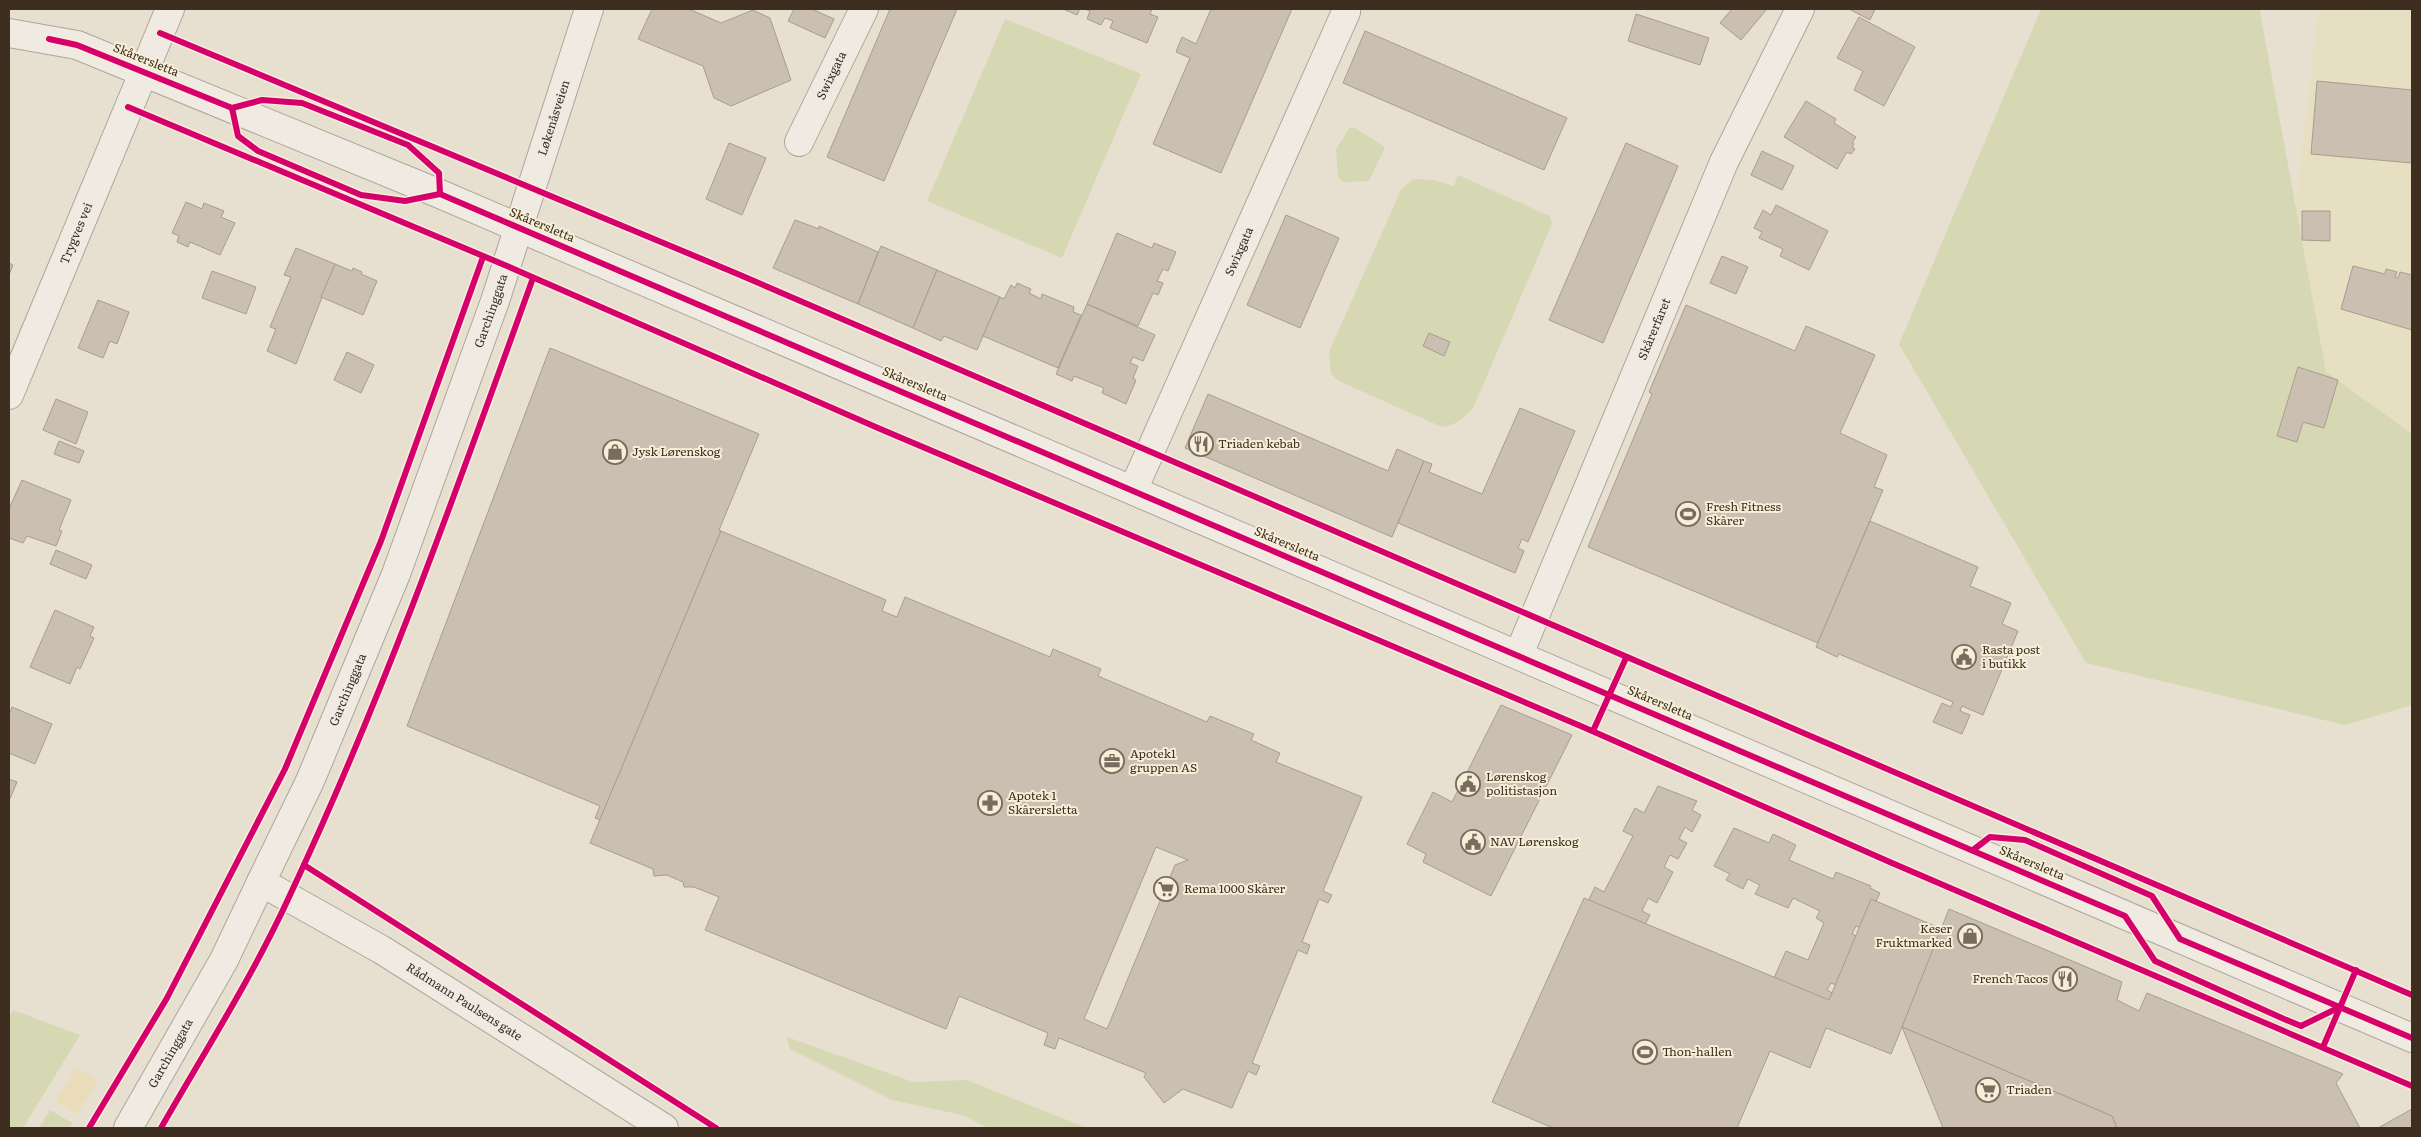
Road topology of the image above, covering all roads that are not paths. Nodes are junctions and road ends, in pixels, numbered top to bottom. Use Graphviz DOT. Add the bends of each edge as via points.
graph roads {
  1 [pos="170,9"];
  2 [pos="589,9"];
  3 [pos="864,9"];
  4 [pos="1800,9"];
  5 [pos="1346,12"];
  6 [pos="9,33"];
  7 [pos="144,71"];
  8 [pos="799,142"];
  9 [pos="519,228"];
  10 [pos="9,395"];
  11 [pos="1133,490"];
  12 [pos="1519,654"];
  13 [pos="262,882"];
  14 [pos="2412,1038"];
  15 [pos="128,1128"];
  16 [pos="664,1128"];
  1 -- 7 [label="street, Trygves vei"];
  2 -- 9 [label="street, Løkenåsveien"];
  3 -- 8 [label="street, Swixgata"];
  4 -- 12 [label="street, Skårerfaret" via="1724,162"];
  5 -- 11 [label="street, Swixgata"];
  6 -- 7 [label="street, Skårersletta" via="77,45"];
  7 -- 9 [label="street, Skårersletta"];
  7 -- 10 [label="street, Trygves vei"];
  9 -- 11 [label="street, Skårersletta"];
  9 -- 13 [label="street, Garchinggata" via="396,574 310,781"];
  11 -- 12 [label="street, Skårersletta"];
  12 -- 14 [label="street, Skårersletta"];
  13 -- 15 [label="street, Garchinggata" via="224,960"];
  13 -- 16 [label="street, Rådmann Paulsens gate" via="382,950"];
}
